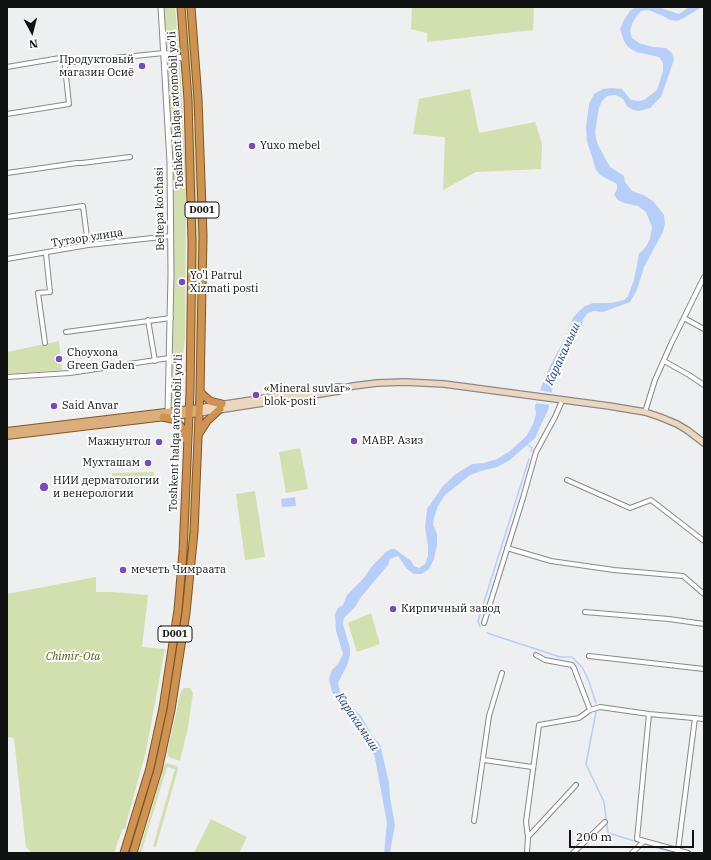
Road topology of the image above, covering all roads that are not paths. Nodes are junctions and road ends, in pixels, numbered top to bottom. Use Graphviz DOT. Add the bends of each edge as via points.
graph roads {
  1 [pos="161,7"];
  2 [pos="181,7"];
  3 [pos="191,7"];
  4 [pos="164,53"];
  5 [pos="64,58"];
  6 [pos="185,59"];
  7 [pos="7,67"];
  8 [pos="7,114"];
  9 [pos="199,119"];
  10 [pos="189,120"];
  11 [pos="130,157"];
  12 [pos="7,173"];
  13 [pos="7,217"];
  14 [pos="171,236"];
  15 [pos="88,245"];
  16 [pos="46,254"];
  17 [pos="7,259"];
  18 [pos="704,277"];
  19 [pos="170,318"];
  20 [pos="684,318"];
  21 [pos="148,320"];
  22 [pos="704,330"];
  23 [pos="66,332"];
  24 [pos="45,343"];
  25 [pos="169,358"];
  26 [pos="155,361"];
  27 [pos="664,361"];
  28 [pos="7,377"];
  29 [pos="704,385"];
  30 [pos="200,392"];
  31 [pos="562,400"];
  32 [pos="221,407"];
  33 [pos="199,410"];
  34 [pos="189,411"];
  35 [pos="168,412"];
  36 [pos="645,412"];
  37 [pos="163,417"];
  38 [pos="7,431"];
  39 [pos="7,436"];
  40 [pos="197,437"];
  41 [pos="704,443"];
  42 [pos="187,444"];
  43 [pos="567,480"];
  44 [pos="704,541"];
  45 [pos="507,548"];
  46 [pos="704,594"];
  47 [pos="585,612"];
  48 [pos="484,623"];
  49 [pos="704,624"];
  50 [pos="536,655"];
  51 [pos="589,656"];
  52 [pos="704,669"];
  53 [pos="502,673"];
  54 [pos="590,710"];
  55 [pos="649,714"];
  56 [pos="695,718"];
  57 [pos="704,719"];
  58 [pos="484,760"];
  59 [pos="532,767"];
  60 [pos="150,768"];
  61 [pos="158,770"];
  62 [pos="576,785"];
  63 [pos="474,821"];
  64 [pos="605,822"];
  65 [pos="528,837"];
  66 [pos="644,841"];
  67 [pos="678,850"];
  68 [pos="124,853"];
  69 [pos="133,853"];
  70 [pos="527,853"];
  71 [pos="573,853"];
  72 [pos="632,853"];
  73 [pos="688,853"];
  1 -- 4 [label="street, Beltepa ko'chasi"];
  2 -- 6 [label="highway, Toshkent halqa avtomobil yo'li / D001"];
  3 -- 9 [label="highway, Toshkent halqa avtomobil yo'li / D001"];
  4 -- 5 [label="street" via="74,62"];
  4 -- 6 [label="street"];
  4 -- 14 [label="street, Beltepa ko'chasi"];
  5 -- 7 [label="street"];
  5 -- 8 [label="street" via="69,104"];
  6 -- 10 [label="highway, Toshkent halqa avtomobil yo'li / D001"];
  9 -- 10 [label="highway" via="194,123"];
  9 -- 30 [label="highway, Toshkent halqa avtomobil yo'li / D001" via="203,236"];
  10 -- 34 [label="highway, Toshkent halqa avtomobil yo'li / D001" via="192,236"];
  11 -- 12 [label="street"];
  13 -- 15 [label="street" via="83,206"];
  14 -- 15 [label="street, Тутзор улица"];
  14 -- 19 [label="street, Beltepa ko'chasi"];
  15 -- 16 [label="street, Тутзор улица"];
  16 -- 17 [label="street, Тутзор улица"];
  16 -- 24 [label="street" via="50,292 38,293"];
  18 -- 20 [label="street"];
  19 -- 21 [label="street"];
  19 -- 25 [label="street, Beltepa ko'chasi"];
  20 -- 22 [label="street"];
  20 -- 27 [label="street"];
  21 -- 23 [label="street"];
  21 -- 26 [label="street"];
  25 -- 26 [label="street"];
  25 -- 35 [label="street, Beltepa ko'chasi"];
  26 -- 28 [label="street" via="70,373"];
  27 -- 29 [label="street"];
  27 -- 36 [label="street"];
  30 -- 32 [label="highway" via="210,402"];
  30 -- 33 [label="highway, Toshkent halqa avtomobil yo'li / D001"];
  31 -- 32 [label="main road" via="444,384 377,383 339,391"];
  31 -- 36 [label="main road"];
  31 -- 45 [label="street" via="536,452"];
  32 -- 33 [label="main road"];
  32 -- 40 [label="highway" via="207,421"];
  33 -- 34 [label="main road"];
  33 -- 40 [label="highway, Toshkent halqa avtomobil yo'li / D001"];
  34 -- 35 [label="main road"];
  34 -- 37 [label="main road"];
  34 -- 42 [label="highway, Toshkent halqa avtomobil yo'li / D001"];
  35 -- 38 [label="main road"];
  36 -- 41 [label="main road" via="677,424"];
  37 -- 39 [label="main road"];
  37 -- 42 [label="highway" via="179,424"];
  40 -- 61 [label="highway, Toshkent halqa avtomobil yo'li / D001" via="194,532 188,601 171,710"];
  42 -- 60 [label="highway, Toshkent halqa avtomobil yo'li / D001" via="178,610 163,708"];
  43 -- 44 [label="street" via="630,508 651,500"];
  45 -- 46 [label="street" via="551,561 683,576"];
  45 -- 48 [label="street"];
  47 -- 49 [label="street"];
  50 -- 54 [label="street" via="545,660 572,665"];
  51 -- 52 [label="street"];
  53 -- 58 [label="street" via="489,716"];
  54 -- 55 [label="street" via="600,707"];
  54 -- 59 [label="street" via="579,718 539,725"];
  55 -- 56 [label="street"];
  55 -- 66 [label="street" via="637,833 637,839"];
  56 -- 57 [label="street"];
  56 -- 67 [label="street"];
  58 -- 59 [label="street"];
  58 -- 63 [label="street"];
  59 -- 65 [label="street" via="526,822"];
  60 -- 61 [label="highway"];
  60 -- 68 [label="highway, Toshkent halqa avtomobil yo'li / D001"];
  61 -- 69 [label="highway, Toshkent halqa avtomobil yo'li / D001"];
  62 -- 65 [label="street"];
  64 -- 71 [label="street"];
  65 -- 70 [label="street"];
  66 -- 67 [label="street"];
  66 -- 72 [label="street"];
  67 -- 73 [label="street"];
}
